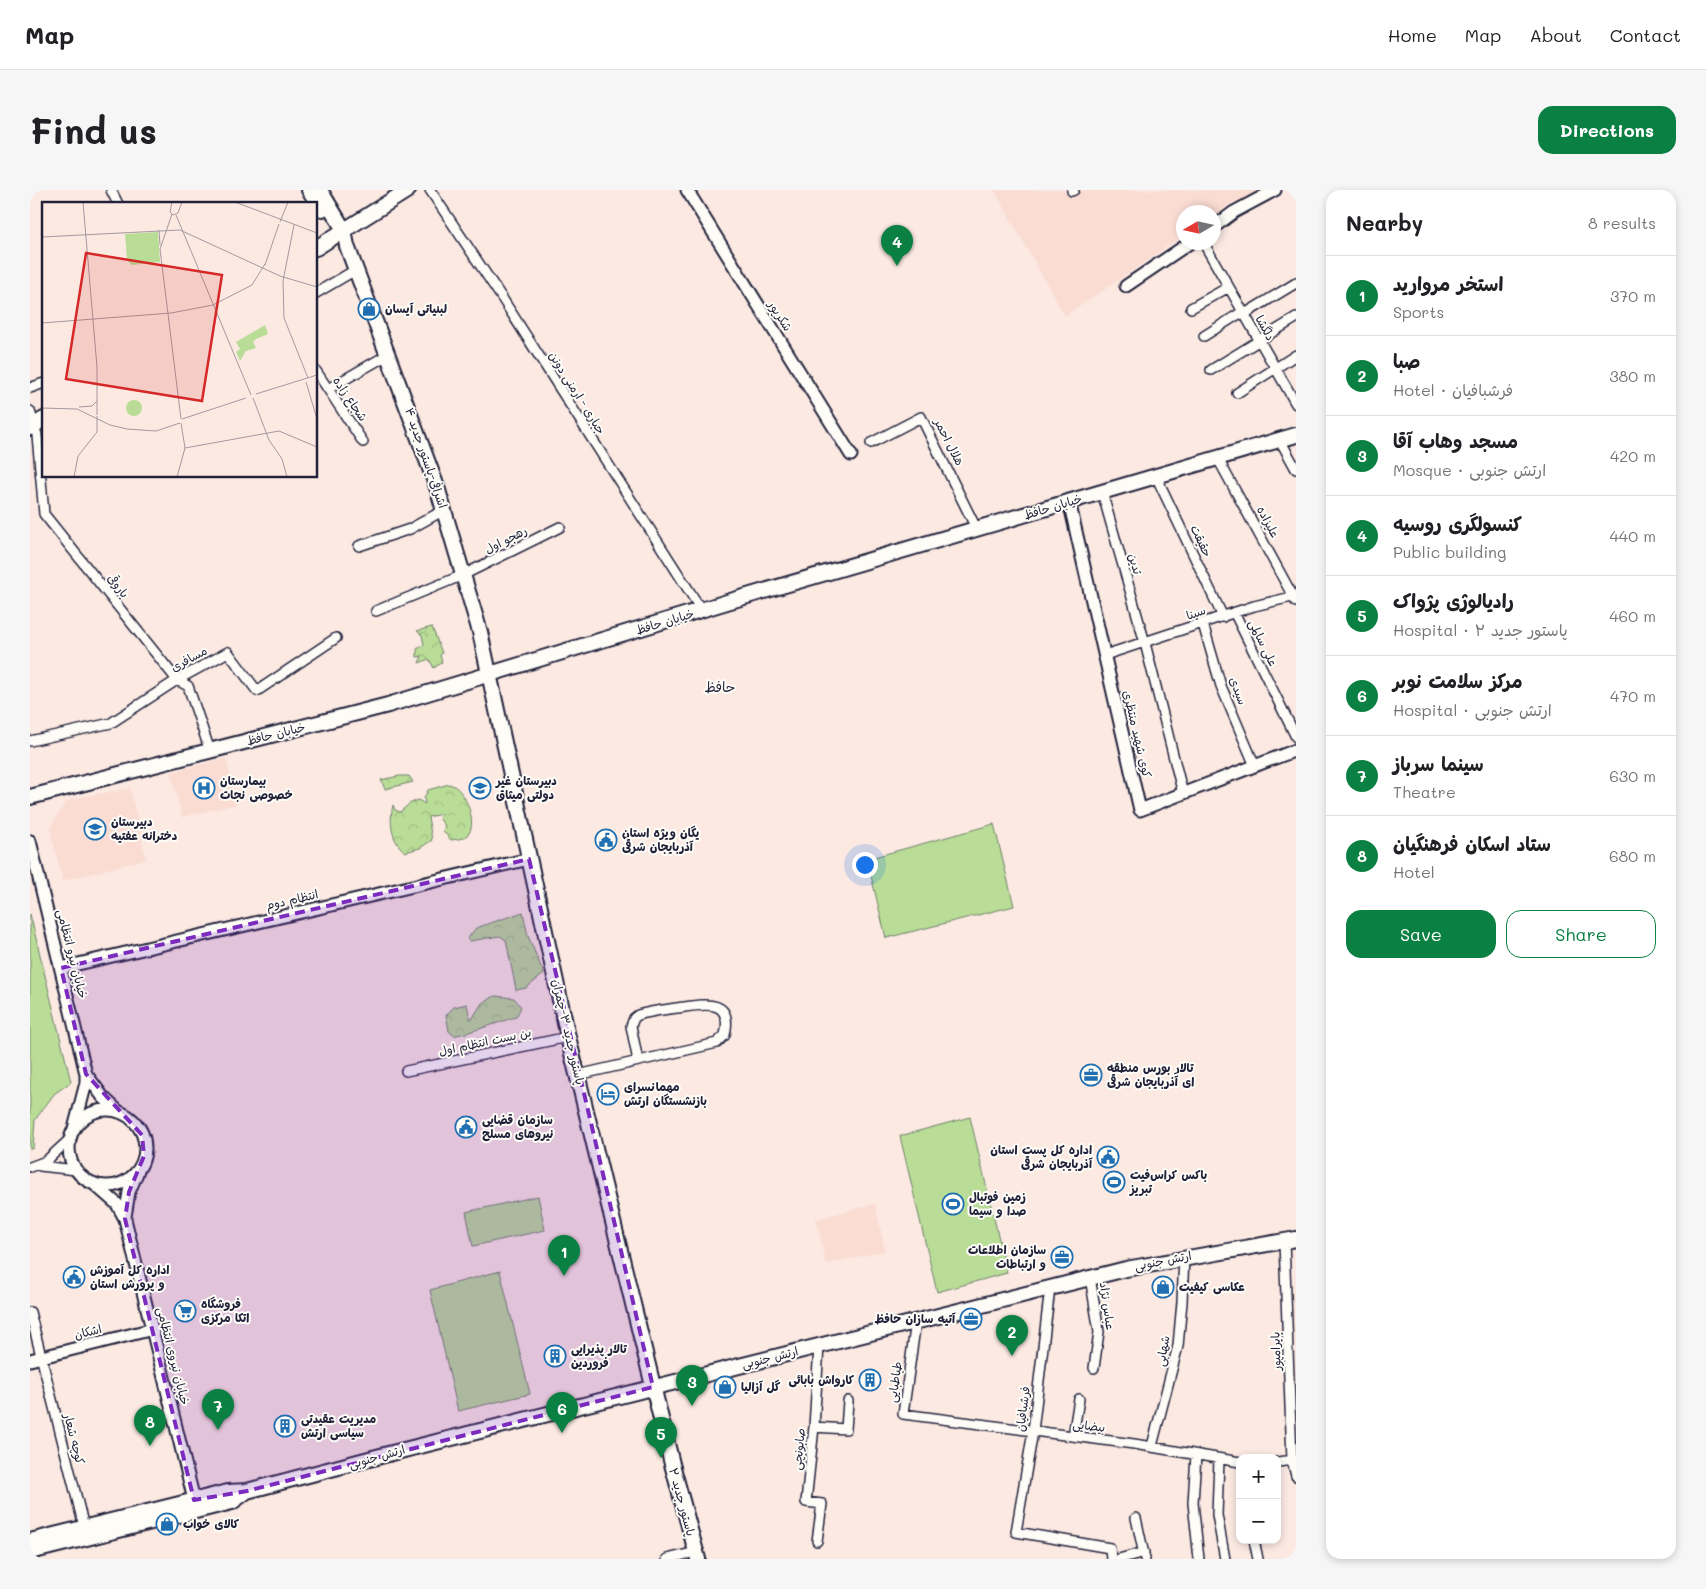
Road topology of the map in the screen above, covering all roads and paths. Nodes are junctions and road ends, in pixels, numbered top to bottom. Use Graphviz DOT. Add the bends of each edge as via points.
graph roads {
  1 [pos="111,190"];
  2 [pos="309,190"];
  3 [pos="320,190"];
  4 [pos="408,190"];
  5 [pos="430,190"];
  6 [pos="687,190"];
  7 [pos="1275,190"];
  8 [pos="117,202"];
  9 [pos="1221,222"];
  10 [pos="341,232"];
  11 [pos="318,247"];
  12 [pos="1179,250"];
  13 [pos="1207,250"];
  14 [pos="357,269"];
  15 [pos="1296,283"];
  16 [pos="1126,286"];
  17 [pos="1227,288"];
  18 [pos="318,292"];
  19 [pos="1191,308"];
  20 [pos="1242,313"];
  21 [pos="1296,318"];
  22 [pos="1204,336"];
  23 [pos="1258,341"];
  24 [pos="389,354"];
  25 [pos="1296,355"];
  26 [pos="1274,368"];
  27 [pos="1211,370"];
  28 [pos="318,374"];
  29 [pos="42,384"];
  30 [pos="30,388"];
  31 [pos="328,389"];
  32 [pos="1237,393"];
  33 [pos="1293,393"];
  34 [pos="1296,404"];
  35 [pos="30,410"];
  36 [pos="36,424"];
  37 [pos="1296,435"];
  38 [pos="1280,440"];
  39 [pos="363,442"];
  40 [pos="872,442"];
  41 [pos="851,456"];
  42 [pos="1218,459"];
  43 [pos="1296,469"];
  44 [pos="1156,476"];
  45 [pos="1102,492"];
  46 [pos="1069,502"];
  47 [pos="444,510"];
  48 [pos="560,527"];
  49 [pos="977,530"];
  50 [pos="359,546"];
  51 [pos="463,575"];
  52 [pos="1295,599"];
  53 [pos="702,610"];
  54 [pos="376,611"];
  55 [pos="1235,614"];
  56 [pos="1223,617"];
  57 [pos="1203,624"];
  58 [pos="336,638"];
  59 [pos="1145,643"];
  60 [pos="1105,655"];
  61 [pos="491,675"];
  62 [pos="177,680"];
  63 [pos="1296,737"];
  64 [pos="30,741"];
  65 [pos="210,750"];
  66 [pos="1296,750"];
  67 [pos="1255,766"];
  68 [pos="1182,794"];
  69 [pos="30,797"];
  70 [pos="30,841"];
  71 [pos="529,859"];
  72 [pos="61,968"];
  73 [pos="568,1037"];
  74 [pos="638,1062"];
  75 [pos="406,1071"];
  76 [pos="86,1074"];
  77 [pos="578,1075"];
  78 [pos="120,1112"];
  79 [pos="72,1134"];
  80 [pos="140,1166"];
  81 [pos="32,1167"];
  82 [pos="76,1170"];
  83 [pos="93,1183"];
  84 [pos="125,1219"];
  85 [pos="1290,1240"];
  86 [pos="1184,1257"];
  87 [pos="1090,1278"];
  88 [pos="1050,1288"];
  89 [pos="30,1312"];
  90 [pos="916,1321"];
  91 [pos="153,1330"];
  92 [pos="819,1346"];
  93 [pos="36,1359"];
  94 [pos="1094,1368"];
  95 [pos="653,1388"];
  96 [pos="1079,1399"];
  97 [pos="848,1401"];
  98 [pos="935,1418"];
  99 [pos="814,1427"];
  100 [pos="1033,1431"];
  101 [pos="1074,1436"];
  102 [pos="1152,1446"];
  103 [pos="1196,1455"];
  104 [pos="1219,1459"];
  105 [pos="1294,1460"];
  106 [pos="1236,1461"];
  107 [pos="1281,1462"];
  108 [pos="1296,1476"];
  109 [pos="246,1492"];
  110 [pos="194,1500"];
  111 [pos="1136,1518"];
  112 [pos="84,1527"];
  113 [pos="30,1541"];
  114 [pos="818,1541"];
  115 [pos="1255,1544"];
  116 [pos="30,1552"];
  117 [pos="697,1556"];
  118 [pos="1145,1556"];
  119 [pos="667,1559"];
  120 [pos="1111,1559"];
  121 [pos="1119,1559"];
  122 [pos="1199,1559"];
  123 [pos="1224,1559"];
  124 [pos="1258,1559"];
  1 -- 8 [label="street"];
  2 -- 10 [label="main road"];
  3 -- 10 [label="main road"];
  4 -- 10 [label="main road"];
  5 -- 53 [label="street, جباری - ارمنی دونن"];
  6 -- 41 [label="street, شکرپور"];
  7 -- 9 [label="street"];
  10 -- 11 [label="main road"];
  10 -- 14 [label="main road, اشرافی-پاستور جدید ۴"];
  12 -- 16 [label="street"];
  13 -- 17 [label="street, دلگشا"];
  14 -- 18 [label="street"];
  14 -- 24 [label="main road, اشرافی-پاستور جدید ۴"];
  15 -- 20 [label="street, دلگشا"];
  17 -- 19 [label="street"];
  17 -- 20 [label="street, دلگشا"];
  20 -- 22 [label="street"];
  20 -- 23 [label="street, دلگشا"];
  21 -- 23 [label="street"];
  23 -- 26 [label="street, دلگشا"];
  23 -- 27 [label="street"];
  24 -- 31 [label="street"];
  24 -- 47 [label="main road, اشرافی-پاستور جدید ۴"];
  25 -- 26 [label="street"];
  26 -- 32 [label="street"];
  26 -- 33 [label="street, دلگشا"];
  28 -- 31 [label="street, شجاع زاده"];
  29 -- 30 [label="street"];
  31 -- 39 [label="street, شجاع زاده"];
  33 -- 34 [label="street, دلگشا"];
  35 -- 36 [label="street, باروقی"];
  36 -- 62 [label="street, باروقی" via="44,514"];
  37 -- 38 [label="main road, خیابان حافظ"];
  38 -- 42 [label="main road, خیابان حافظ"];
  38 -- 43 [label="street"];
  40 -- 49 [label="street, هلال احمر" via="921,417"];
  42 -- 44 [label="main road, خیابان حافظ"];
  42 -- 52 [label="street, علیزاده"];
  44 -- 45 [label="main road, خیابان حافظ"];
  44 -- 56 [label="street, حقیقت"];
  45 -- 46 [label="main road, خیابان حافظ"];
  45 -- 59 [label="street, تدین"];
  46 -- 49 [label="main road, خیابان حافظ"];
  46 -- 60 [label="street, کوی شهید منتظری"];
  47 -- 50 [label="street" via="410,529"];
  47 -- 51 [label="main road, اشرافی-پاستور جدید ۴"];
  48 -- 51 [label="street, رهجو اول"];
  49 -- 53 [label="main road, خیابان حافظ"];
  51 -- 54 [label="street, رهجو اول"];
  51 -- 61 [label="main road, اشرافی-پاستور جدید ۴"];
  52 -- 55 [label="street, سینا" via="1254,606"];
  53 -- 61 [label="main road, خیابان حافظ"];
  55 -- 56 [label="street, سینا"];
  55 -- 63 [label="street, علی سالمی"];
  56 -- 57 [label="street, سینا"];
  57 -- 59 [label="street, سینا"];
  57 -- 67 [label="street, سیدی" via="1222,686"];
  58 -- 62 [label="street, مسافری" via="257,691 228,652"];
  59 -- 60 [label="street, سینا"];
  59 -- 68 [label="street"];
  60 -- 68 [label="street, کوی شهید منتظری" via="1140,810"];
  61 -- 65 [label="main road, خیابان حافظ"];
  61 -- 71 [label="main road, پاستور جدید ۳-چمران"];
  62 -- 64 [label="street, مسافری" via="111,723"];
  62 -- 65 [label="street, باروقی" via="188,686"];
  65 -- 69 [label="main road, خیابان حافظ"];
  66 -- 67 [label="street, کوی شهید منتظری"];
  67 -- 68 [label="street, کوی شهید منتظری"];
  70 -- 72 [label="street, خیابان نیرو انتظامی"];
  71 -- 72 [label="street, انتظام دوم"];
  71 -- 73 [label="main road, پاستور جدید ۳-چمران"];
  72 -- 76 [label="street, خیابان نیرو انتظامی"];
  73 -- 75 [label="street, بن بست انتظام اول"];
  73 -- 77 [label="main road, پاستور جدید ۳-چمران"];
  74 -- 74 [label="street" via="716,1043 725,1035 724,1014 718,1006 706,1004 638,1015 631,1026"];
  74 -- 77 [label="street"];
  76 -- 78 [label="street, خیابان نیرو انتظامی"];
  76 -- 79 [label="street, خیابان نیرو انتظامی"];
  77 -- 95 [label="main road, پاستور جدید ۳-چمران"];
  78 -- 79 [label="street" via="89,1114"];
  78 -- 80 [label="street" via="130,1118 142,1135 144,1156"];
  79 -- 81 [label="street" via="53,1156"];
  79 -- 82 [label="street" via="71,1161"];
  80 -- 83 [label="street" via="129,1178 114,1185"];
  80 -- 84 [label="street, خیابان نیروی انتظامی" via="129,1192"];
  81 -- 82 [label="street" via="55,1166"];
  82 -- 83 [label="street"];
  83 -- 84 [label="street, خیابان نیروی انتظامی" via="117,1204"];
  84 -- 91 [label="street, خیابان نیروی انتظامی"];
  85 -- 86 [label="main road, ارتش جنوبی"];
  85 -- 105 [label="street, بایرامپور"];
  86 -- 87 [label="main road, ارتش جنوبی"];
  86 -- 102 [label="street, شهابی" via="1178,1346"];
  87 -- 88 [label="main road, ارتش جنوبی"];
  87 -- 94 [label="street, عباس نژاد" via="1100,1332"];
  88 -- 90 [label="main road, ارتش جنوبی"];
  88 -- 100 [label="street, فرشبافیان"];
  89 -- 93 [label="street, کوچه شعار"];
  90 -- 92 [label="main road, ارتش جنوبی"];
  90 -- 98 [label="street, طباطبایی" via="903,1414"];
  91 -- 93 [label="street, اشکان"];
  91 -- 110 [label="street, خیابان نیروی انتظامی"];
  92 -- 95 [label="main road, ارتش جنوبی"];
  92 -- 99 [label="street, صابونچی"];
  93 -- 112 [label="street, کوچه شعار"];
  95 -- 109 [label="main road, ارتش جنوبی"];
  95 -- 117 [label="main road, پاستور جدید ۲"];
  96 -- 101 [label="street"];
  97 -- 99 [label="street" via="846,1429"];
  98 -- 100 [label="street, بیضایی"];
  99 -- 114 [label="street, صابونچی" via="806,1502 822,1504"];
  100 -- 101 [label="street, بیضایی"];
  100 -- 120 [label="street, فرشبافیان" via="1016,1532 1110,1548"];
  101 -- 102 [label="street, بیضایی"];
  102 -- 103 [label="street, بیضایی"];
  103 -- 104 [label="street, بیضایی"];
  103 -- 122 [label="street" via="1194,1503"];
  104 -- 106 [label="street, بیضایی"];
  104 -- 123 [label="street" via="1217,1515"];
  105 -- 107 [label="street"];
  105 -- 108 [label="street, بایرامپور"];
  109 -- 110 [label="main road, ارتش جنوبی" via="228,1492"];
  109 -- 116 [label="main road, ارتش جنوبی" via="232,1502"];
  110 -- 112 [label="main road, ارتش جنوبی"];
  111 -- 118 [label="street"];
  112 -- 113 [label="main road, ارتش جنوبی"];
  115 -- 124 [label="street"];
  117 -- 119 [label="street"];
  118 -- 121 [label="street"];
}
